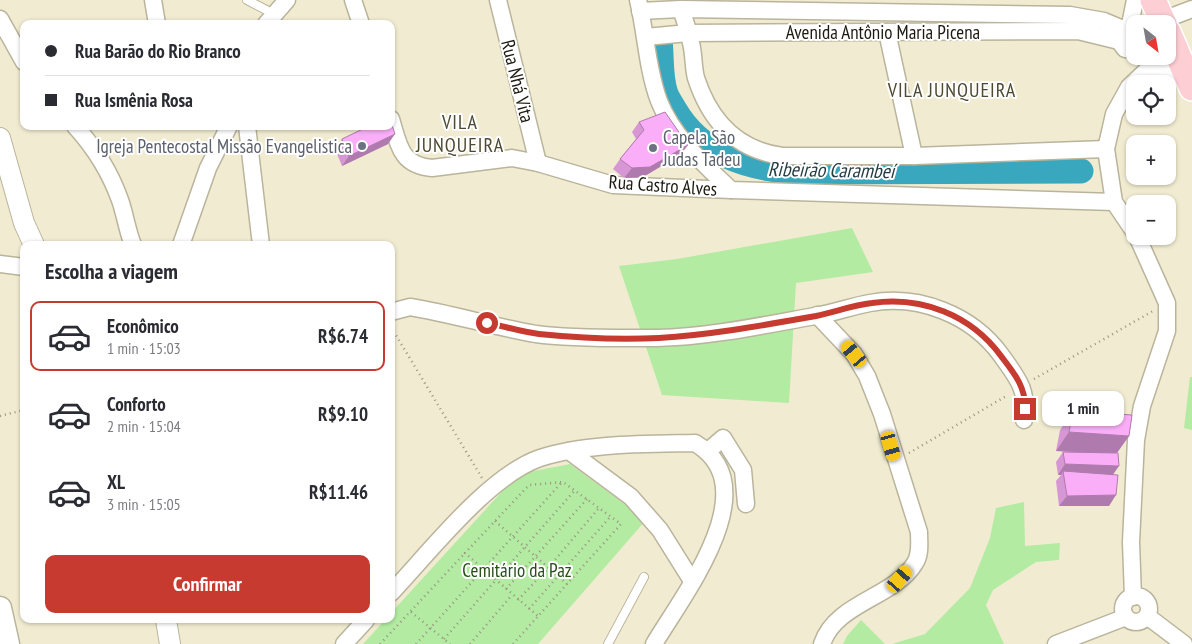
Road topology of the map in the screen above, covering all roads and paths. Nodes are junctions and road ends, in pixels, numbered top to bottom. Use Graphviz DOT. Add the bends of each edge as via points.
graph roads {
  1 [pos="154,0"];
  2 [pos="247,0"];
  3 [pos="287,0"];
  4 [pos="353,0"];
  5 [pos="498,0"];
  6 [pos="1135,0"];
  7 [pos="639,6"];
  8 [pos="672,6"];
  9 [pos="870,6"];
  10 [pos="1192,10"];
  11 [pos="1131,15"];
  12 [pos="1175,15"];
  13 [pos="270,19"];
  14 [pos="0,20"];
  15 [pos="156,20"];
  16 [pos="360,20"];
  17 [pos="1126,30"];
  18 [pos="1126,30"];
  19 [pos="887,32"];
  20 [pos="688,33"];
  21 [pos="646,37"];
  22 [pos="1176,52"];
  23 [pos="20,55"];
  24 [pos="1143,65"];
  25 [pos="1152,65"];
  26 [pos="1188,80"];
  27 [pos="78,130"];
  28 [pos="226,130"];
  29 [pos="247,130"];
  30 [pos="394,130"];
  31 [pos="0,138"];
  32 [pos="1106,149"];
  33 [pos="914,156"];
  34 [pos="538,163"];
  35 [pos="731,190"];
  36 [pos="1114,202"];
  37 [pos="1126,220"];
  38 [pos="32,241"];
  39 [pos="132,241"];
  40 [pos="182,241"];
  41 [pos="260,241"];
  42 [pos="1141,245"];
  43 [pos="0,264"];
  44 [pos="20,266"];
  45 [pos="395,311"];
  46 [pos="817,316"];
  47 [pos="395,334"];
  48 [pos="20,411"];
  49 [pos="0,416"];
  50 [pos="1024,420"];
  51 [pos="568,451"];
  52 [pos="708,451"];
  53 [pos="563,482"];
  54 [pos="489,490"];
  55 [pos="575,490"];
  56 [pos="587,499"];
  57 [pos="746,504"];
  58 [pos="600,508"];
  59 [pos="611,516"];
  60 [pos="495,521"];
  61 [pos="511,536"];
  62 [pos="525,548"];
  63 [pos="465,553"];
  64 [pos="535,557"];
  65 [pos="483,568"];
  66 [pos="548,568"];
  67 [pos="558,577"];
  68 [pos="644,577"];
  69 [pos="495,579"];
  70 [pos="692,581"];
  71 [pos="567,584"];
  72 [pos="395,589"];
  73 [pos="506,589"];
  74 [pos="512,595"];
  75 [pos="1133,597"];
  76 [pos="518,600"];
  77 [pos="0,608"];
  78 [pos="529,609"];
  79 [pos="410,612"];
  80 [pos="538,616"];
  81 [pos="1147,616"];
  82 [pos="1126,617"];
  83 [pos="166,623"];
  84 [pos="363,623"];
  85 [pos="430,628"];
  86 [pos="444,639"];
  87 [pos="8,644"];
  88 [pos="170,644"];
  89 [pos="344,644"];
  90 [pos="380,644"];
  91 [pos="416,644"];
  92 [pos="450,644"];
  93 [pos="470,644"];
  94 [pos="513,644"];
  95 [pos="608,644"];
  96 [pos="654,644"];
  97 [pos="822,644"];
  98 [pos="1056,644"];
  99 [pos="1184,644"];
  1 -- 15 [label="street"];
  2 -- 13 [label="lane"];
  3 -- 13 [label="street"];
  4 -- 16 [label="street"];
  5 -- 34 [label="street, Rua Nhá Vita"];
  6 -- 11 [label="street"];
  7 -- 8 [label="street, Avenida Antônio Maria Picena"];
  7 -- 21 [label="street"];
  8 -- 9 [label="street, Avenida Antônio Maria Picena"];
  8 -- 20 [label="street"];
  9 -- 17 [label="street, Avenida Antônio Maria Picena" via="1070,15 1104,20"];
  10 -- 12 [label="street"];
  14 -- 23 [label="street"];
  18 -- 19 [label="street, Avenida Antônio Maria Picena"];
  19 -- 20 [label="street, Avenida Antônio Maria Picena"];
  19 -- 33 [label="street"];
  20 -- 21 [label="street, Avenida Antônio Maria Picena"];
  20 -- 33 [label="street" via="696,77 723,128 738,142 765,154 782,156"];
  21 -- 35 [label="street" via="659,100 669,122 702,162"];
  22 -- 26 [label="main road"];
  24 -- 32 [label="street" via="1114,114"];
  25 -- 26 [label="street"];
  27 -- 39 [label="street" via="101,159 120,200"];
  28 -- 40 [label="street" via="208,168"];
  29 -- 41 [label="street"];
  30 -- 34 [label="street, Rua Castro Alves" via="401,151 410,163 421,167 512,158"];
  31 -- 38 [label="street"];
  32 -- 33 [label="street"];
  32 -- 36 [label="street"];
  34 -- 35 [label="street, Rua Castro Alves" via="613,185"];
  35 -- 36 [label="street, Rua Castro Alves"];
  36 -- 37 [label="street"];
  42 -- 75 [label="street" via="1167,303 1166,331 1142,406 1136,440 1131,542"];
  43 -- 44 [label="street"];
  45 -- 46 [label="street" via="410,307 537,334 659,338"];
  46 -- 50 [label="street" via="872,303 913,303 943,310 964,320 996,349 1019,380 1026,397"];
  46 -- 97 [label="street" via="854,354 867,376 882,414 918,532 920,549 916,562 900,579 836,623"];
  47 -- 54 [label="path"];
  48 -- 49 [label="path"];
  51 -- 52 [label="street" via="666,443 695,443"];
  51 -- 54 [label="street" via="538,459 514,471"];
  51 -- 70 [label="street" via="631,497 660,530"];
  52 -- 57 [label="street" via="722,438 743,470"];
  52 -- 70 [label="street" via="720,466 725,482 725,500 708,555"];
  53 -- 55 [label="path"];
  53 -- 60 [label="path" via="529,485"];
  53 -- 61 [label="path"];
  54 -- 72 [label="street"];
  55 -- 56 [label="path"];
  55 -- 62 [label="path"];
  56 -- 58 [label="path"];
  56 -- 64 [label="path"];
  58 -- 59 [label="path"];
  58 -- 66 [label="path"];
  59 -- 67 [label="path"];
  59 -- 71 [label="path" via="621,524"];
  60 -- 61 [label="path"];
  60 -- 63 [label="path"];
  61 -- 62 [label="path"];
  61 -- 65 [label="path"];
  62 -- 64 [label="path"];
  62 -- 69 [label="path"];
  63 -- 65 [label="path"];
  63 -- 79 [label="path"];
  64 -- 66 [label="path"];
  64 -- 73 [label="path"];
  65 -- 69 [label="path"];
  65 -- 85 [label="path"];
  66 -- 67 [label="path"];
  66 -- 76 [label="path"];
  67 -- 71 [label="path"];
  67 -- 78 [label="path"];
  68 -- 95 [label="lane"];
  69 -- 73 [label="path"];
  69 -- 86 [label="path"];
  70 -- 96 [label="street"];
  71 -- 80 [label="path"];
  73 -- 74 [label="path"];
  74 -- 76 [label="path"];
  74 -- 93 [label="path"];
  75 -- 81 [label="street" via="1141,597 1147,602 1150,609"];
  75 -- 82 [label="street" via="1124,605"];
  76 -- 78 [label="path"];
  77 -- 87 [label="main road"];
  78 -- 80 [label="path"];
  79 -- 85 [label="path"];
  79 -- 90 [label="path"];
  80 -- 94 [label="path"];
  81 -- 82 [label="street" via="1133,622"];
  81 -- 99 [label="street"];
  82 -- 98 [label="street"];
  83 -- 88 [label="street"];
  84 -- 89 [label="street"];
  85 -- 86 [label="path"];
  85 -- 91 [label="path"];
  86 -- 92 [label="path"];
}
